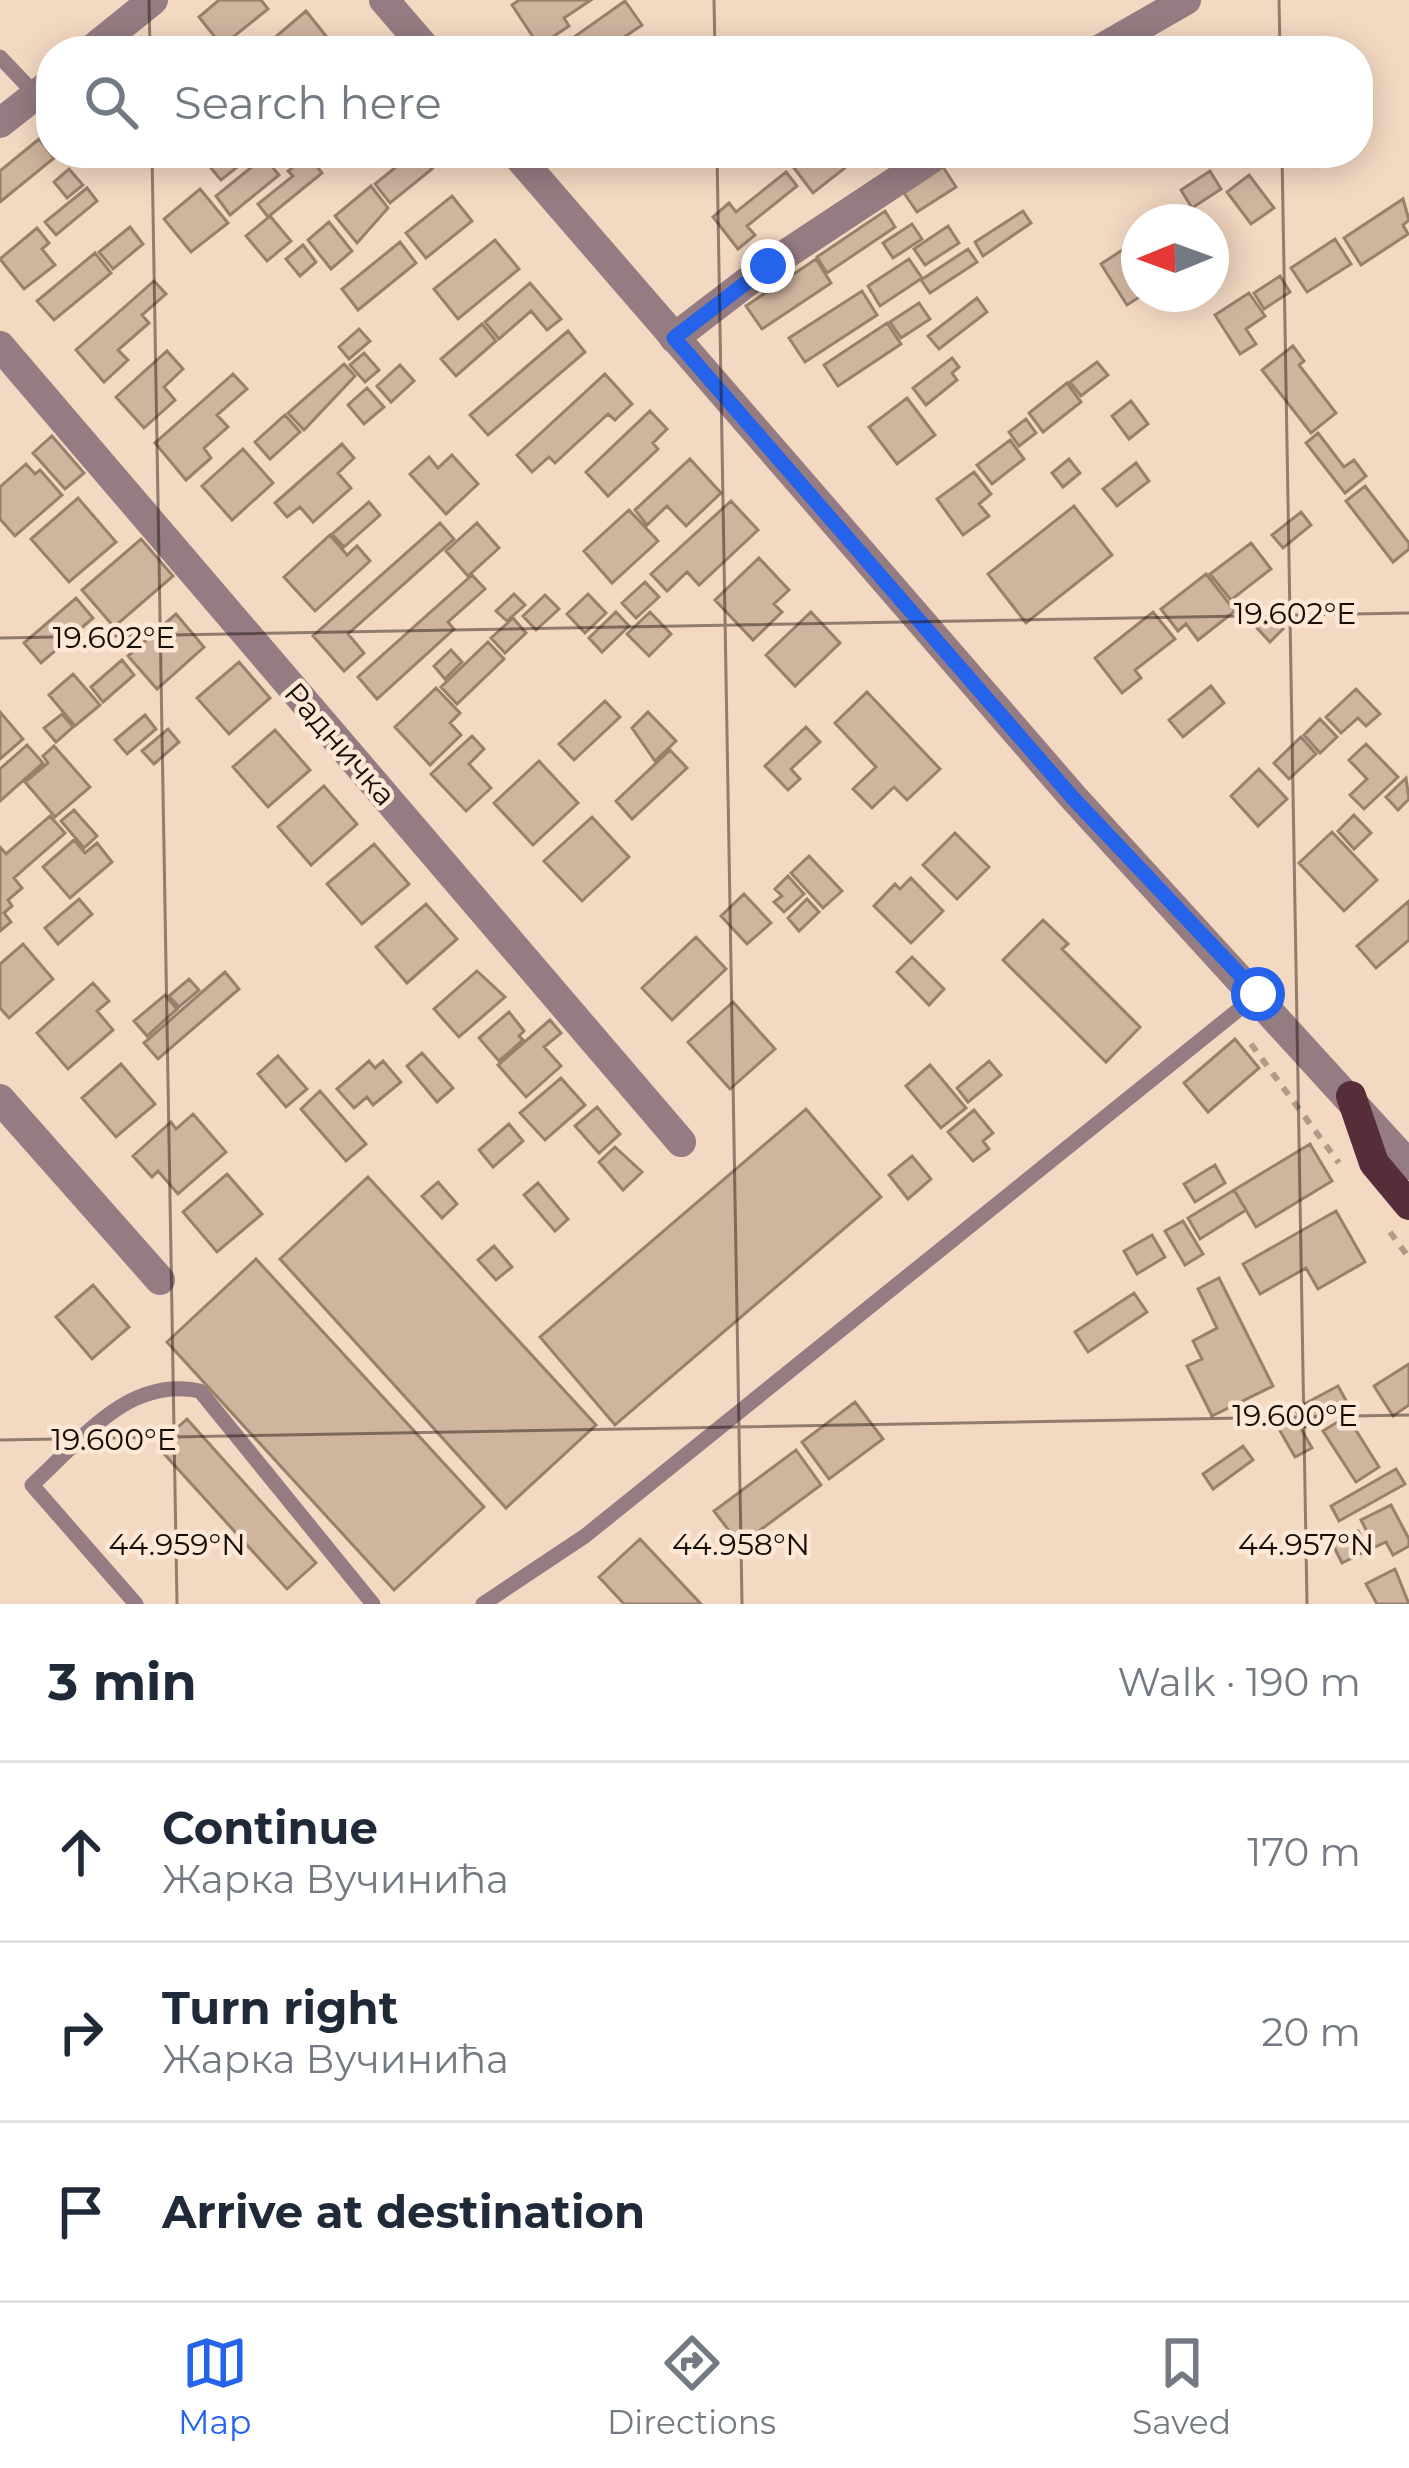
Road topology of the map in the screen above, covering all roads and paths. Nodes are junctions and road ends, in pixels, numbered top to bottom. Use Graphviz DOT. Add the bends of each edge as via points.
graph roads {
  1 [pos="152,0"];
  2 [pos="384,0"];
  3 [pos="1186,0"];
  4 [pos="108,36"];
  5 [pos="415,36"];
  6 [pos="1123,36"];
  7 [pos="0,57"];
  8 [pos="36,84"];
  9 [pos="36,95"];
  10 [pos="0,123"];
  11 [pos="528,168"];
  12 [pos="916,168"];
  13 [pos="674,338"];
  14 [pos="0,346"];
  15 [pos="1258,994"];
  16 [pos="1231,1017"];
  17 [pos="1351,1096"];
  18 [pos="0,1099"];
  19 [pos="681,1142"];
  20 [pos="1341,1165"];
  21 [pos="1409,1165"];
  22 [pos="1409,1205"];
  23 [pos="1382,1221"];
  24 [pos="1409,1258"];
  25 [pos="160,1280"];
  26 [pos="136,1604"];
  27 [pos="373,1604"];
  28 [pos="483,1604"];
  1 -- 4 [label="street"];
  2 -- 5 [label="street"];
  3 -- 6 [label="street"];
  7 -- 8 [label="lane"];
  9 -- 10 [label="street"];
  11 -- 13 [label="street"];
  12 -- 13 [label="street"];
  13 -- 15 [label="street" via="1072,797"];
  14 -- 19 [label="street, Радничка"];
  15 -- 16 [label="lane"];
  15 -- 17 [label="street"];
  16 -- 20 [label="path"];
  16 -- 28 [label="lane" via="586,1536"];
  17 -- 21 [label="street"];
  17 -- 22 [label="main road" via="1374,1163"];
  18 -- 25 [label="street"];
  23 -- 24 [label="path"];
  26 -- 27 [label="lane" via="32,1485 130,1397 169,1385 200,1391"];
}
